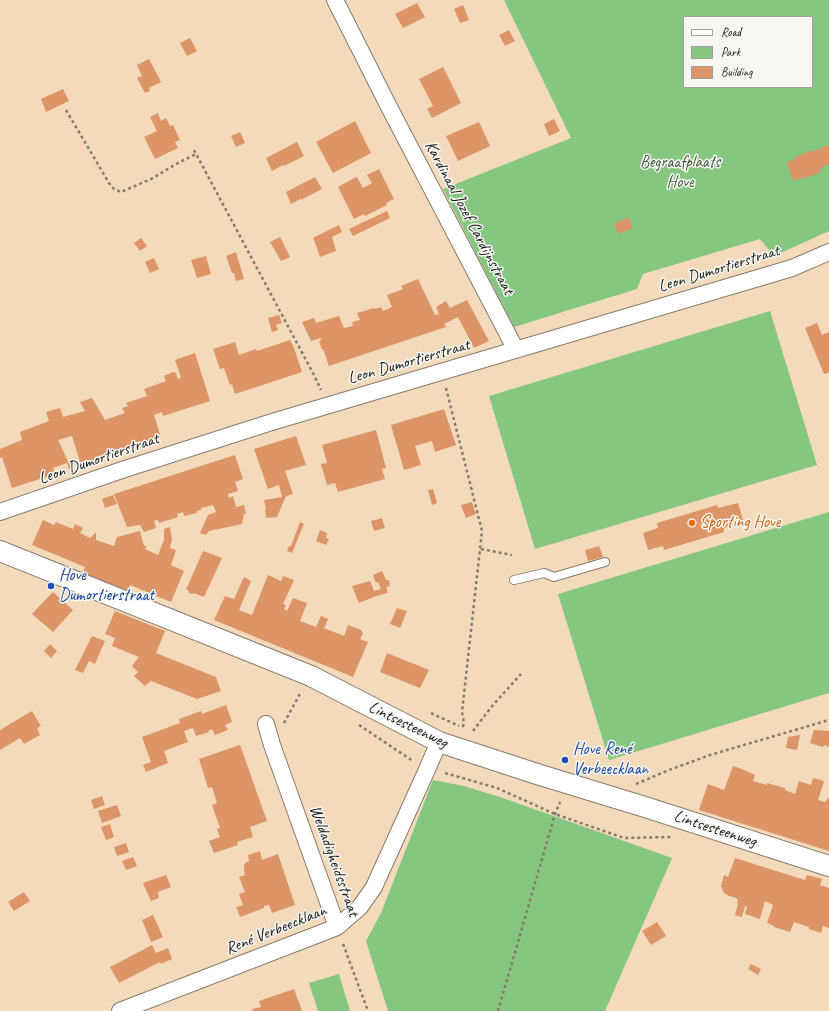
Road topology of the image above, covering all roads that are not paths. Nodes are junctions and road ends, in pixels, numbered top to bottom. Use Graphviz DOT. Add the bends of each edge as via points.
graph roads {
  1 [pos="335,0"];
  2 [pos="829,252"];
  3 [pos="516,350"];
  4 [pos="0,512"];
  5 [pos="0,551"];
  6 [pos="605,562"];
  7 [pos="514,580"];
  8 [pos="266,724"];
  9 [pos="439,742"];
  10 [pos="829,866"];
  11 [pos="337,927"];
  12 [pos="120,1011"];
  1 -- 3 [label="street, Kardinaal Jozef Cardijnstraat"];
  2 -- 3 [label="street, Leon Dumortierstraat" via="792,268"];
  3 -- 4 [label="street, Leon Dumortierstraat" via="272,422"];
  5 -- 9 [label="street, Lintsesteenweg" via="311,676"];
  6 -- 7 [label="lane" via="554,576 544,573"];
  8 -- 11 [label="street, Weldadigheidsstraat"];
  9 -- 10 [label="street, Lintsesteenweg"];
  9 -- 11 [label="street, René Verbeecklaan" via="374,887 360,907"];
  11 -- 12 [label="street, René Verbeecklaan"];
}
